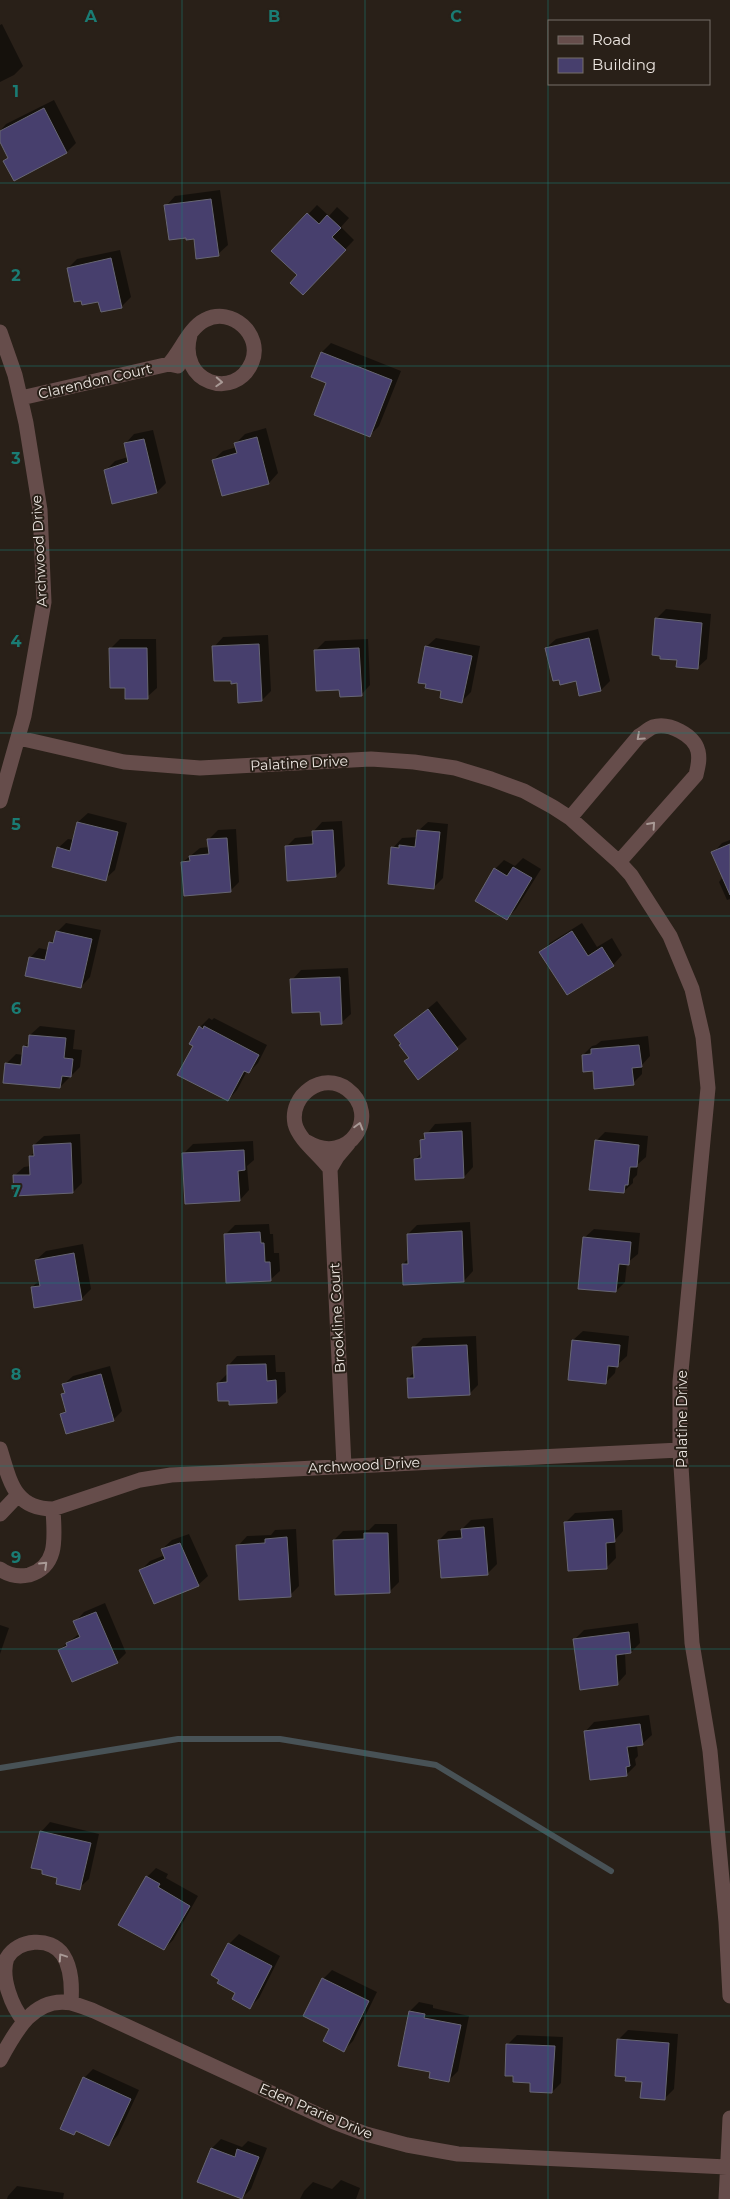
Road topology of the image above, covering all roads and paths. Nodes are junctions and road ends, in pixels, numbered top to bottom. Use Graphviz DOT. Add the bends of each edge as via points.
graph roads {
  1 [pos="0,332"];
  2 [pos="190,335"];
  3 [pos="169,364"];
  4 [pos="199,376"];
  5 [pos="21,398"];
  6 [pos="19,738"];
  7 [pos="0,801"];
  8 [pos="570,818"];
  9 [pos="619,862"];
  10 [pos="306,1142"];
  11 [pos="348,1144"];
  12 [pos="330,1169"];
  13 [pos="0,1449"];
  14 [pos="680,1450"];
  15 [pos="344,1466"];
  16 [pos="18,1495"];
  17 [pos="53,1509"];
  18 [pos="0,1514"];
  19 [pos="0,1569"];
  20 [pos="730,1996"];
  21 [pos="71,2003"];
  22 [pos="24,2021"];
  23 [pos="0,2060"];
  24 [pos="730,2118"];
  25 [pos="727,2167"];
  26 [pos="726,2199"];
  1 -- 5 [label="street, Archwood Drive"];
  2 -- 3 [label="street, Clarendon Court"];
  2 -- 4 [label="street" via="188,357"];
  4 -- 2 [label="street, Clarendon Court, one-way" via="219,384 240,377 253,360 253,343 246,328 227,317 205,320"];
  3 -- 4 [label="street, Clarendon Court"];
  3 -- 5 [label="street, Clarendon Court"];
  5 -- 6 [label="street, Archwood Drive" via="40,510 44,602"];
  6 -- 7 [label="street, Archwood Drive"];
  6 -- 8 [label="street, Palatine Drive" via="124,762 200,768 371,759 456,768 524,791"];
  8 -- 9 [label="street, Palatine Drive"];
  9 -- 8 [label="street, one-way" via="696,775 698,749 680,731 653,727 640,736"];
  9 -- 14 [label="street, Palatine Drive" via="631,875 670,936 692,989 703,1037 708,1088 680,1382"];
  10 -- 11 [label="street" via="327,1150"];
  11 -- 10 [label="street, one-way" via="360,1126 360,1104 354,1094 335,1083 313,1086 298,1102 295,1124"];
  10 -- 12 [label="street"];
  11 -- 12 [label="street"];
  12 -- 15 [label="street, Brookline Court"];
  13 -- 16 [label="street"];
  14 -- 15 [label="street, Archwood Drive"];
  14 -- 20 [label="street, Palatine Drive" via="692,1643 710,1751"];
  15 -- 17 [label="street, Archwood Drive" via="171,1475 140,1480"];
  16 -- 17 [label="street, Archwood Drive" via="34,1507"];
  16 -- 18 [label="street"];
  19 -- 17 [label="street, one-way" via="24,1576 44,1567 54,1548"];
  21 -- 22 [label="street, Eden Prarie Drive" via="46,2004"];
  21 -- 22 [label="street, one-way" via="72,1982 62,1954 45,1943 31,1942 20,1946 7,1958 3,1972 15,2011"];
  21 -- 25 [label="street, Eden Prarie Drive" via="334,2122 407,2145 458,2154"];
  22 -- 23 [label="street, Eden Prarie Drive"];
  24 -- 25 [label="street"];
  25 -- 26 [label="street"];
}
